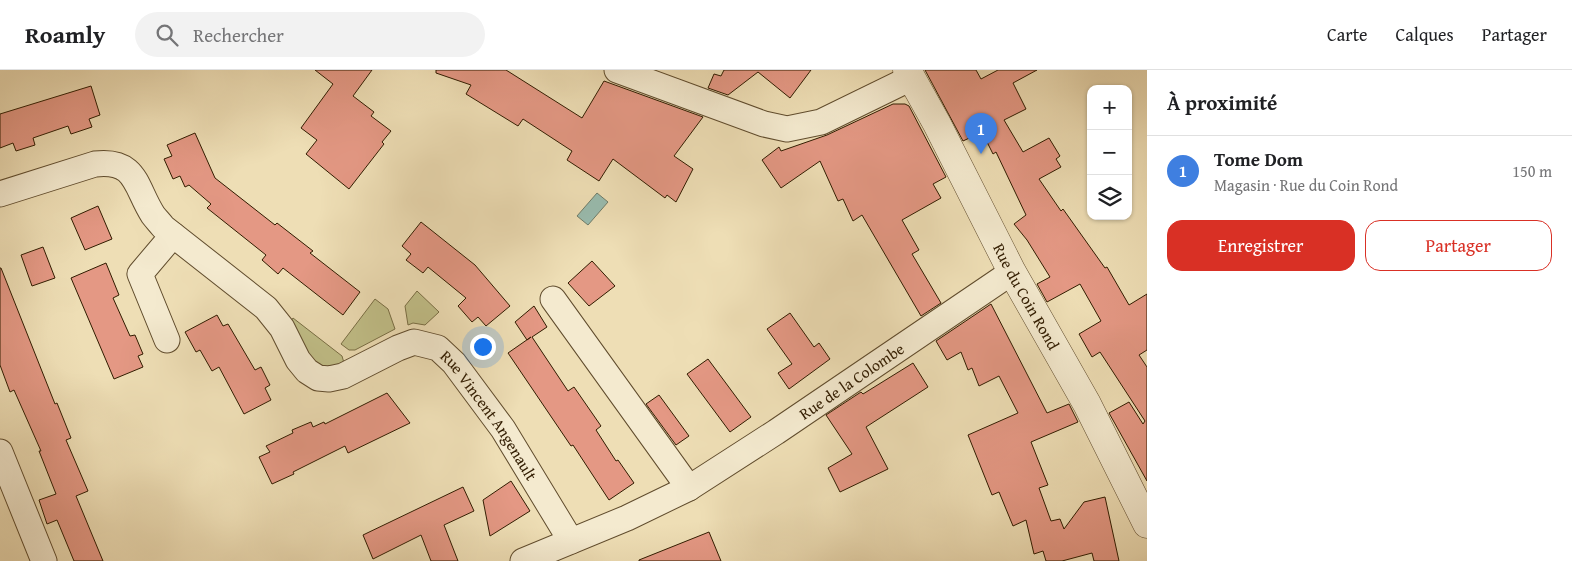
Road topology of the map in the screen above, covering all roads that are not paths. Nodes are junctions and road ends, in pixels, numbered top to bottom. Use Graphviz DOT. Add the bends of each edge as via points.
graph roads {
  1 [pos="617,70"];
  2 [pos="909,74"];
  3 [pos="0,194"];
  4 [pos="173,235"];
  5 [pos="1012,272"];
  6 [pos="554,299"];
  7 [pos="167,340"];
  8 [pos="0,452"];
  9 [pos="690,488"];
  10 [pos="1147,524"];
  11 [pos="572,541"];
  12 [pos="529,560"];
  13 [pos="44,561"];
  1 -- 2 [label="street" via="764,124 787,128 820,122"];
  2 -- 5 [label="street, Rue du Coin Rond"];
  3 -- 4 [label="street, Rue Vincent Angenault" via="95,164 116,164 132,174 153,215"];
  4 -- 7 [label="street" via="140,274"];
  4 -- 11 [label="street, Rue Vincent Angenault" via="266,308 282,328 306,371 318,378 343,376 414,342 438,348 454,363 503,429"];
  5 -- 9 [label="street, Rue de la Colombe"];
  5 -- 10 [label="street, Rue du Coin Rond" via="1087,404"];
  6 -- 9 [label="street"];
  8 -- 13 [label="street"];
  9 -- 11 [label="street, Rue de la Colombe"];
  11 -- 12 [label="street, Rue de la Colombe"];
}
